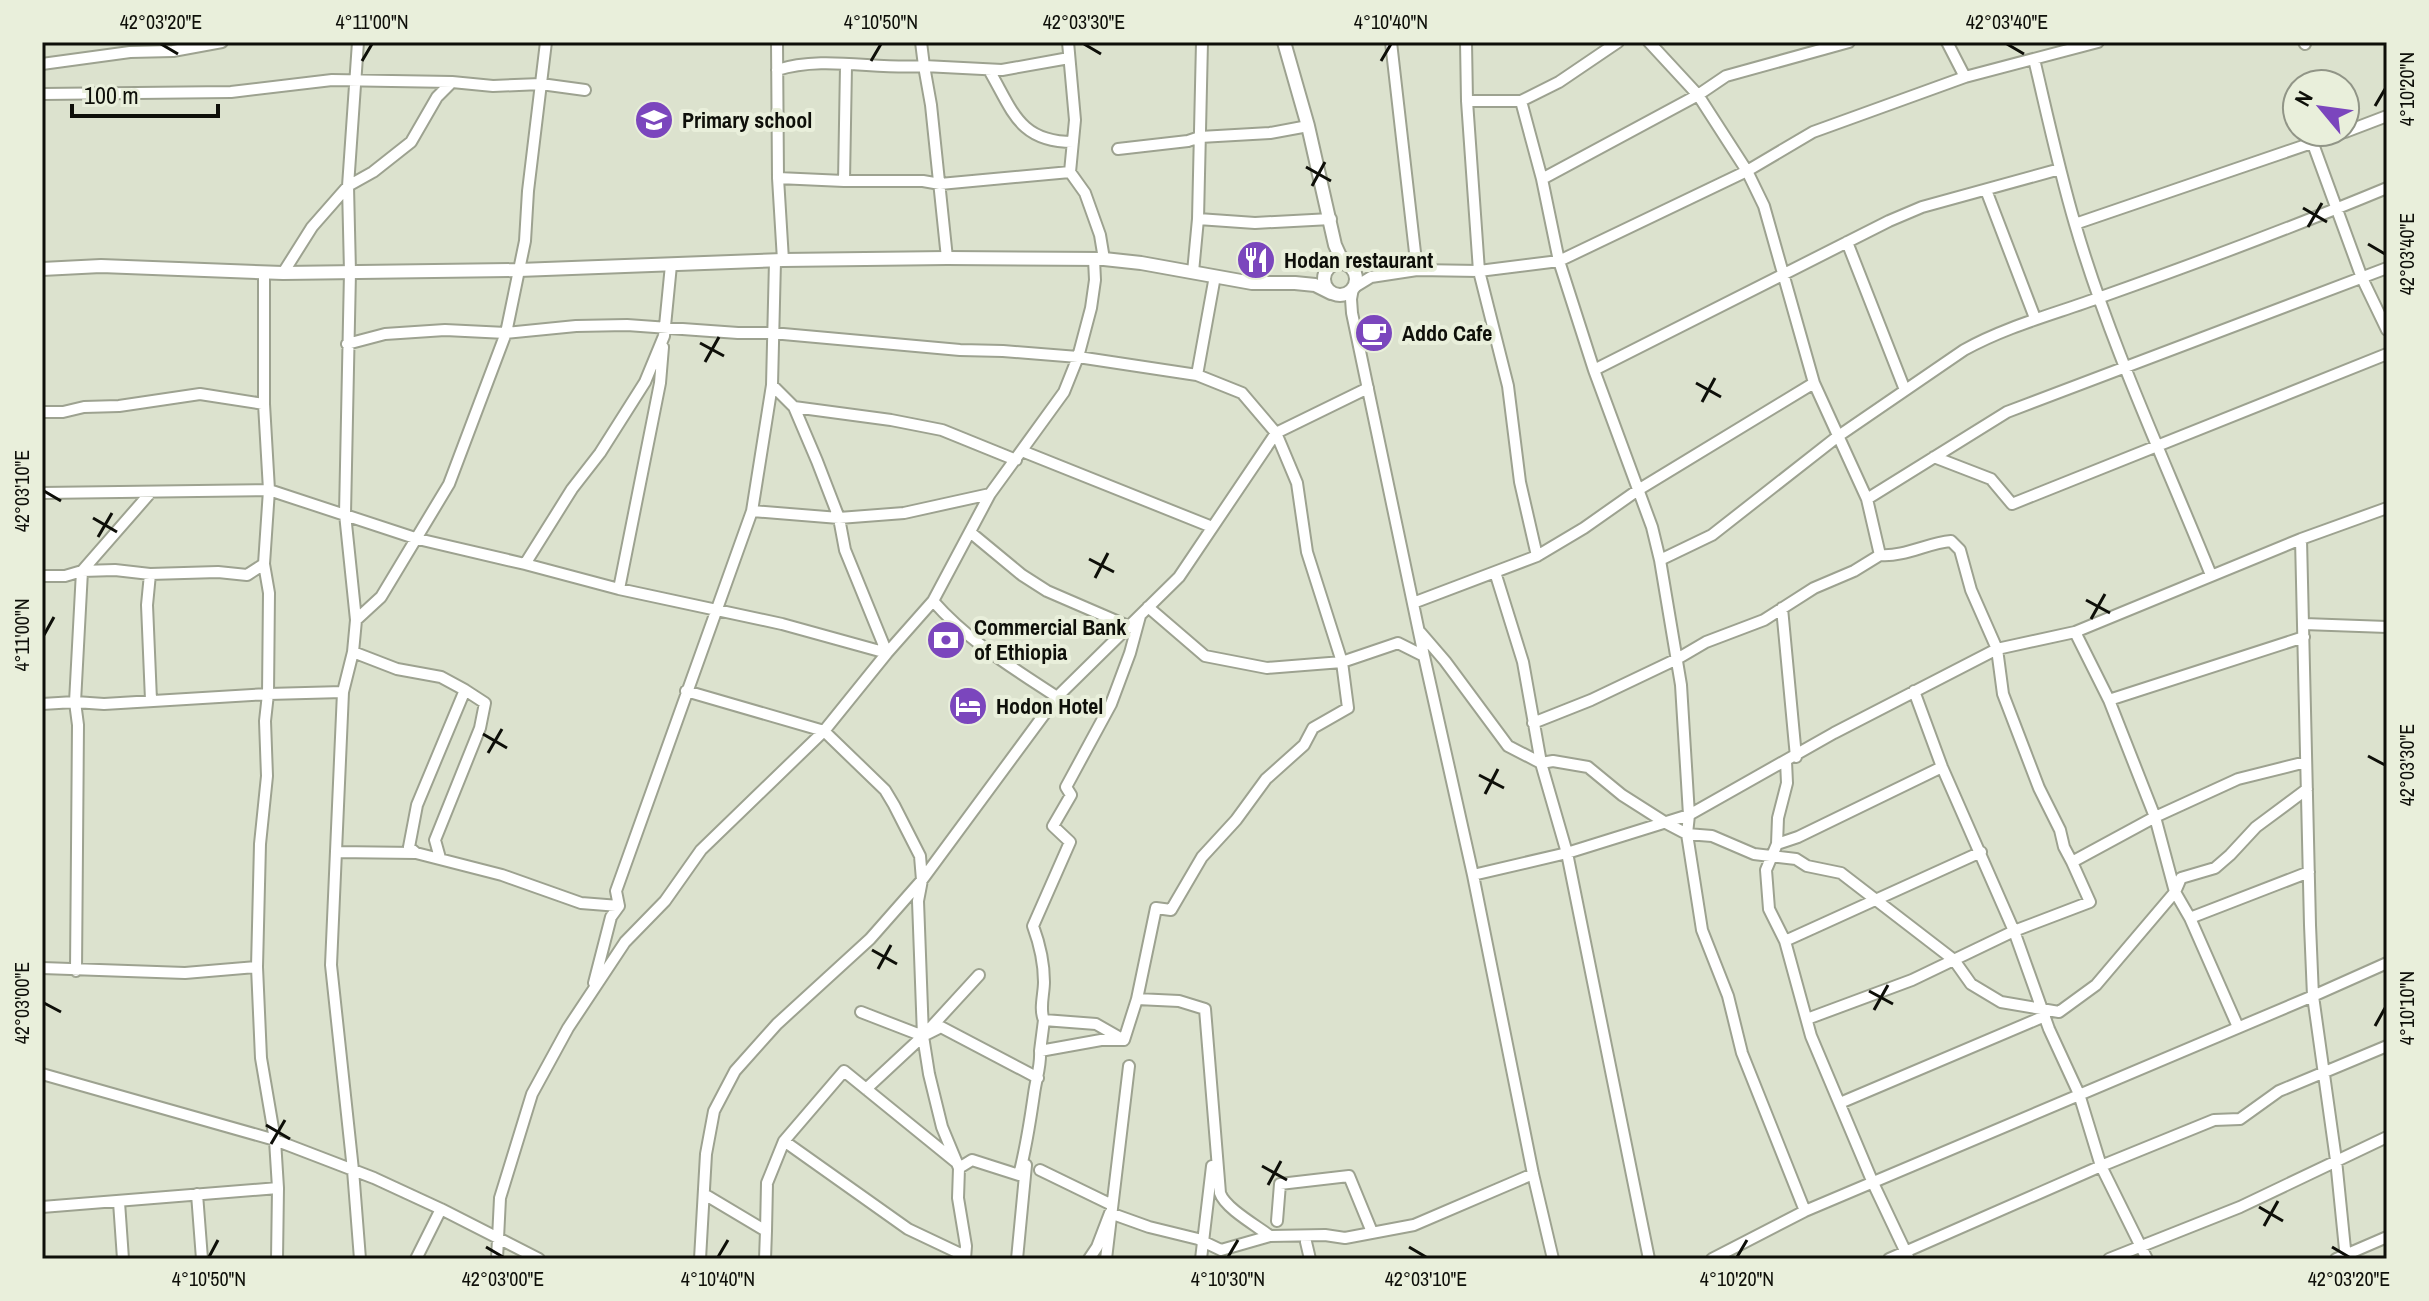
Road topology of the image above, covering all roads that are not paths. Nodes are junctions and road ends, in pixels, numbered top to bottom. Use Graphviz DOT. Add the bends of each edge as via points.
graph roads {
  1 [pos="222,42"];
  2 [pos="358,42"];
  3 [pos="546,42"];
  4 [pos="777,42"];
  5 [pos="921,42"];
  6 [pos="1068,42"];
  7 [pos="1202,42"];
  8 [pos="1284,42"];
  9 [pos="1391,42"];
  10 [pos="1466,42"];
  11 [pos="1618,42"];
  12 [pos="1649,42"];
  13 [pos="1849,42"];
  14 [pos="1947,42"];
  15 [pos="2098,42"];
  16 [pos="1069,58"];
  17 [pos="2034,59"];
  18 [pos="42,64"];
  19 [pos="846,66"];
  20 [pos="924,66"];
  21 [pos="777,70"];
  22 [pos="989,70"];
  23 [pos="1965,77"];
  24 [pos="355,82"];
  25 [pos="452,82"];
  26 [pos="541,84"];
  27 [pos="585,90"];
  28 [pos="42,94"];
  29 [pos="1698,95"];
  30 [pos="1467,101"];
  31 [pos="1521,101"];
  32 [pos="2387,116"];
  33 [pos="1308,126"];
  34 [pos="2361,126"];
  35 [pos="1200,137"];
  36 [pos="1073,142"];
  37 [pos="2301,148"];
  38 [pos="2314,148"];
  39 [pos="1118,149"];
  40 [pos="2060,169"];
  41 [pos="1747,171"];
  42 [pos="1070,172"];
  43 [pos="778,178"];
  44 [pos="1542,179"];
  45 [pos="844,181"];
  46 [pos="940,184"];
  47 [pos="348,186"];
  48 [pos="2387,188"];
  49 [pos="1986,190"];
  50 [pos="2336,209"];
  51 [pos="1198,219"];
  52 [pos="1331,219"];
  53 [pos="2075,224"];
  54 [pos="1847,242"];
  55 [pos="1335,245"];
  56 [pos="947,258"];
  57 [pos="1099,259"];
  58 [pos="779,260"];
  59 [pos="1559,261"];
  60 [pos="671,265"];
  61 [pos="1351,267"];
  62 [pos="1328,268"];
  63 [pos="2387,268"];
  64 [pos="42,269"];
  65 [pos="519,270"];
  66 [pos="1417,270"];
  67 [pos="1479,271"];
  68 [pos="264,272"];
  69 [pos="350,272"];
  70 [pos="1193,272"];
  71 [pos="283,273"];
  72 [pos="1784,273"];
  73 [pos="1215,276"];
  74 [pos="1371,277"];
  75 [pos="2362,278"];
  76 [pos="1295,283"];
  77 [pos="1353,288"];
  78 [pos="1331,293"];
  79 [pos="2099,298"];
  80 [pos="1352,313"];
  81 [pos="2035,318"];
  82 [pos="2387,330"];
  83 [pos="664,332"];
  84 [pos="506,333"];
  85 [pos="772,333"];
  86 [pos="347,344"];
  87 [pos="2387,354"];
  88 [pos="1078,357"];
  89 [pos="2126,368"];
  90 [pos="1594,370"];
  91 [pos="1197,375"];
  92 [pos="1814,383"];
  93 [pos="772,385"];
  94 [pos="1368,388"];
  95 [pos="1905,390"];
  96 [pos="264,404"];
  97 [pos="794,407"];
  98 [pos="42,412"];
  99 [pos="1276,433"];
  100 [pos="1837,437"];
  101 [pos="2158,445"];
  102 [pos="1019,456"];
  103 [pos="1934,457"];
  104 [pos="269,490"];
  105 [pos="1638,490"];
  106 [pos="151,492"];
  107 [pos="42,493"];
  108 [pos="990,494"];
  109 [pos="1867,499"];
  110 [pos="2387,508"];
  111 [pos="752,511"];
  112 [pos="345,514"];
  113 [pos="839,518"];
  114 [pos="1212,527"];
  115 [pos="970,532"];
  116 [pos="418,539"];
  117 [pos="2301,539"];
  118 [pos="1880,555"];
  119 [pos="1537,556"];
  120 [pos="1660,560"];
  121 [pos="264,564"];
  122 [pos="525,564"];
  123 [pos="82,571"];
  124 [pos="1495,572"];
  125 [pos="150,574"];
  126 [pos="2211,575"];
  127 [pos="42,576"];
  128 [pos="619,589"];
  129 [pos="933,601"];
  130 [pos="1413,603"];
  131 [pos="1782,608"];
  132 [pos="715,611"];
  133 [pos="1144,611"];
  134 [pos="356,620"];
  135 [pos="2304,624"];
  136 [pos="1128,626"];
  137 [pos="2387,627"];
  138 [pos="1419,631"];
  139 [pos="2075,632"];
  140 [pos="2304,637"];
  141 [pos="1997,649"];
  142 [pos="353,652"];
  143 [pos="887,653"];
  144 [pos="1424,656"];
  145 [pos="1677,659"];
  146 [pos="1342,662"];
  147 [pos="465,690"];
  148 [pos="686,691"];
  149 [pos="1914,691"];
  150 [pos="343,692"];
  151 [pos="268,694"];
  152 [pos="1057,697"];
  153 [pos="151,700"];
  154 [pos="2109,700"];
  155 [pos="75,702"];
  156 [pos="42,704"];
  157 [pos="1533,723"];
  158 [pos="824,731"];
  159 [pos="1791,759"];
  160 [pos="2306,762"];
  161 [pos="1541,763"];
  162 [pos="1942,767"];
  163 [pos="2307,789"];
  164 [pos="1689,815"];
  165 [pos="2155,817"];
  166 [pos="1666,823"];
  167 [pos="1687,834"];
  168 [pos="1777,844"];
  169 [pos="336,852"];
  170 [pos="1981,852"];
  171 [pos="416,853"];
  172 [pos="1567,853"];
  173 [pos="1771,855"];
  174 [pos="440,858"];
  175 [pos="2072,862"];
  176 [pos="2309,872"];
  177 [pos="1473,875"];
  178 [pos="922,880"];
  179 [pos="2175,892"];
  180 [pos="1877,901"];
  181 [pos="619,906"];
  182 [pos="2190,918"];
  183 [pos="2014,931"];
  184 [pos="1785,941"];
  185 [pos="1954,960"];
  186 [pos="2387,963"];
  187 [pos="257,967"];
  188 [pos="42,968"];
  189 [pos="76,971"];
  190 [pos="979,975"];
  191 [pos="592,993"];
  192 [pos="2313,996"];
  193 [pos="1137,999"];
  194 [pos="861,1012"];
  195 [pos="2043,1013"];
  196 [pos="1807,1019"];
  197 [pos="1044,1020"];
  198 [pos="2238,1027"];
  199 [pos="923,1036"];
  200 [pos="1124,1040"];
  201 [pos="2387,1046"];
  202 [pos="1040,1051"];
  203 [pos="1129,1066"];
  204 [pos="2324,1073"];
  205 [pos="42,1074"];
  206 [pos="1038,1078"];
  207 [pos="866,1089"];
  208 [pos="2079,1094"];
  209 [pos="1840,1103"];
  210 [pos="1029,1137"];
  211 [pos="2387,1137"];
  212 [pos="275,1140"];
  213 [pos="784,1141"];
  214 [pos="1215,1142"];
  215 [pos="2336,1160"];
  216 [pos="958,1166"];
  217 [pos="2101,1166"];
  218 [pos="353,1170"];
  219 [pos="1040,1170"];
  220 [pos="1533,1174"];
  221 [pos="1873,1183"];
  222 [pos="278,1188"];
  223 [pos="197,1194"];
  224 [pos="704,1194"];
  225 [pos="119,1202"];
  226 [pos="1112,1205"];
  227 [pos="42,1207"];
  228 [pos="441,1209"];
  229 [pos="1805,1211"];
  230 [pos="1277,1221"];
  231 [pos="766,1231"];
  232 [pos="1372,1232"];
  233 [pos="1270,1236"];
  234 [pos="499,1237"];
  235 [pos="2387,1237"];
  236 [pos="1306,1242"];
  237 [pos="1210,1244"];
  238 [pos="2141,1246"];
  239 [pos="1907,1255"];
  240 [pos="2343,1257"];
  241 [pos="965,1258"];
  242 [pos="123,1259"];
  243 [pos="202,1259"];
  244 [pos="277,1259"];
  245 [pos="360,1259"];
  246 [pos="416,1259"];
  247 [pos="497,1259"];
  248 [pos="539,1259"];
  249 [pos="700,1259"];
  250 [pos="765,1259"];
  251 [pos="1017,1259"];
  252 [pos="1089,1259"];
  253 [pos="1106,1259"];
  254 [pos="1201,1259"];
  255 [pos="1216,1259"];
  256 [pos="1310,1259"];
  257 [pos="1553,1259"];
  258 [pos="1649,1259"];
  259 [pos="1712,1259"];
  260 [pos="1889,1259"];
  261 [pos="2109,1259"];
  262 [pos="2147,1259"];
  1 -- 18 [label="street"];
  2 -- 24 [label="street"];
  3 -- 26 [label="street"];
  4 -- 21 [label="street"];
  5 -- 20 [label="street"];
  6 -- 16 [label="street"];
  7 -- 35 [label="street"];
  8 -- 33 [label="main road"];
  9 -- 66 [label="street"];
  10 -- 30 [label="street"];
  11 -- 31 [label="street"];
  12 -- 29 [label="street"];
  13 -- 29 [label="street" via="1726,76"];
  14 -- 23 [label="street"];
  15 -- 17 [label="street"];
  16 -- 22 [label="street"];
  16 -- 36 [label="street"];
  17 -- 23 [label="street"];
  17 -- 40 [label="street"];
  19 -- 20 [label="street"];
  19 -- 21 [label="street" via="820,63"];
  19 -- 45 [label="street"];
  20 -- 22 [label="street"];
  20 -- 46 [label="street"];
  21 -- 43 [label="street"];
  22 -- 36 [label="street" via="1020,125 1045,140"];
  23 -- 41 [label="street" via="1813,132"];
  24 -- 25 [label="street"];
  24 -- 28 [label="street" via="313,81 192,94"];
  24 -- 47 [label="street"];
  25 -- 26 [label="street"];
  25 -- 47 [label="street" via="411,142"];
  26 -- 27 [label="street"];
  26 -- 65 [label="street"];
  29 -- 41 [label="street"];
  29 -- 44 [label="street"];
  30 -- 31 [label="street"];
  30 -- 67 [label="street"];
  31 -- 44 [label="street"];
  32 -- 34 [label="street"];
  33 -- 35 [label="street"];
  33 -- 52 [label="main road"];
  35 -- 39 [label="street"];
  35 -- 51 [label="street"];
  36 -- 42 [label="street"];
  37 -- 53 [label="street"];
  38 -- 50 [label="street"];
  40 -- 49 [label="street"];
  40 -- 53 [label="street"];
  41 -- 59 [label="street"];
  41 -- 72 [label="street" via="1764,206"];
  42 -- 46 [label="street"];
  42 -- 57 [label="street" via="1085,193 1100,235"];
  43 -- 45 [label="street"];
  43 -- 58 [label="street"];
  44 -- 59 [label="street"];
  45 -- 46 [label="street"];
  46 -- 56 [label="street"];
  47 -- 69 [label="street"];
  47 -- 71 [label="street" via="312,227"];
  48 -- 50 [label="street"];
  49 -- 54 [label="street" via="1922,207"];
  49 -- 81 [label="street"];
  50 -- 75 [label="street"];
  50 -- 79 [label="street"];
  51 -- 52 [label="street"];
  51 -- 70 [label="street"];
  52 -- 55 [label="main road"];
  53 -- 79 [label="street"];
  54 -- 72 [label="street"];
  54 -- 95 [label="street"];
  55 -- 61 [label="main road"];
  55 -- 62 [label="main road"];
  56 -- 57 [label="main road"];
  56 -- 58 [label="main road"];
  57 -- 70 [label="main road"];
  57 -- 88 [label="street"];
  58 -- 60 [label="main road"];
  58 -- 85 [label="street"];
  59 -- 67 [label="street"];
  59 -- 90 [label="street"];
  60 -- 65 [label="main road"];
  60 -- 83 [label="street"];
  61 -- 62 [label="main road" via="1337,263"];
  61 -- 74 [label="street"];
  61 -- 77 [label="main road" via="1356,275"];
  62 -- 76 [label="main road"];
  62 -- 78 [label="main road" via="1324,279"];
  63 -- 75 [label="street"];
  64 -- 68 [label="main road"];
  65 -- 69 [label="main road"];
  65 -- 84 [label="street"];
  66 -- 67 [label="street"];
  66 -- 74 [label="street"];
  67 -- 119 [label="street" via="1508,386 1520,482"];
  68 -- 71 [label="main road"];
  68 -- 96 [label="street"];
  69 -- 71 [label="main road"];
  69 -- 86 [label="street"];
  70 -- 73 [label="main road"];
  72 -- 90 [label="street"];
  72 -- 92 [label="street"];
  73 -- 76 [label="main road"];
  73 -- 91 [label="street"];
  74 -- 77 [label="street"];
  75 -- 82 [label="street"];
  75 -- 89 [label="street"];
  76 -- 78 [label="main road"];
  77 -- 78 [label="main road" via="1346,294"];
  77 -- 80 [label="street"];
  78 -- 80 [label="street"];
  79 -- 81 [label="street"];
  79 -- 89 [label="street"];
  80 -- 94 [label="street"];
  81 -- 95 [label="street" via="1985,338"];
  83 -- 84 [label="street" via="627,325"];
  83 -- 85 [label="street"];
  83 -- 122 [label="street" via="645,382"];
  83 -- 128 [label="street" via="660,383"];
  84 -- 86 [label="street" via="396,333"];
  84 -- 116 [label="street" via="455,471"];
  85 -- 88 [label="street"];
  85 -- 93 [label="street"];
  86 -- 112 [label="street"];
  87 -- 101 [label="street"];
  88 -- 91 [label="street"];
  88 -- 102 [label="street" via="1064,392"];
  89 -- 101 [label="street"];
  89 -- 103 [label="street" via="2007,412"];
  90 -- 105 [label="street"];
  91 -- 99 [label="street" via="1242,393"];
  92 -- 100 [label="street"];
  92 -- 105 [label="street"];
  93 -- 97 [label="street"];
  93 -- 111 [label="street"];
  94 -- 99 [label="street"];
  94 -- 130 [label="street"];
  95 -- 100 [label="street"];
  96 -- 98 [label="street" via="200,394"];
  96 -- 104 [label="street"];
  97 -- 102 [label="street" via="942,430"];
  97 -- 113 [label="street"];
  99 -- 114 [label="street"];
  99 -- 146 [label="street" via="1297,483 1307,552"];
  100 -- 109 [label="street"];
  100 -- 120 [label="street" via="1712,535"];
  101 -- 103 [label="street" via="2012,504 1991,479"];
  101 -- 126 [label="street"];
  102 -- 108 [label="street"];
  102 -- 114 [label="street"];
  103 -- 109 [label="street"];
  104 -- 106 [label="street"];
  104 -- 112 [label="street"];
  104 -- 121 [label="street"];
  105 -- 119 [label="street"];
  105 -- 120 [label="street"];
  106 -- 107 [label="street"];
  106 -- 123 [label="street"];
  108 -- 113 [label="street" via="904,513"];
  108 -- 115 [label="street"];
  109 -- 118 [label="street"];
  110 -- 117 [label="street"];
  111 -- 113 [label="street"];
  111 -- 132 [label="street"];
  112 -- 116 [label="street"];
  112 -- 134 [label="street"];
  113 -- 143 [label="street" via="845,550"];
  114 -- 133 [label="street" via="1179,577"];
  115 -- 129 [label="street"];
  115 -- 136 [label="street" via="1047,591"];
  116 -- 122 [label="street"];
  116 -- 134 [label="street" via="381,597"];
  117 -- 126 [label="street"];
  117 -- 135 [label="street"];
  118 -- 131 [label="street"];
  118 -- 141 [label="street" via="1951,541 1960,550"];
  119 -- 124 [label="street"];
  120 -- 145 [label="street"];
  121 -- 125 [label="street" via="247,575"];
  121 -- 151 [label="street" via="269,593"];
  122 -- 128 [label="street"];
  123 -- 125 [label="street"];
  123 -- 127 [label="street"];
  123 -- 155 [label="street"];
  124 -- 130 [label="street"];
  124 -- 157 [label="street" via="1523,662"];
  125 -- 153 [label="street"];
  126 -- 139 [label="street"];
  128 -- 132 [label="street"];
  129 -- 143 [label="street"];
  129 -- 152 [label="street" via="987,651"];
  130 -- 138 [label="street"];
  131 -- 145 [label="street"];
  131 -- 159 [label="street"];
  132 -- 143 [label="street"];
  132 -- 148 [label="street"];
  133 -- 136 [label="street"];
  133 -- 146 [label="street" via="1205,656 1267,668"];
  133 -- 197 [label="street" via="1111,704 1066,787 1071,795 1053,826 1070,842 1033,926 1042,950"];
  134 -- 142 [label="street"];
  135 -- 137 [label="street"];
  135 -- 140 [label="street"];
  136 -- 152 [label="street"];
  138 -- 144 [label="street"];
  138 -- 161 [label="street" via="1508,746"];
  139 -- 141 [label="street"];
  139 -- 154 [label="street"];
  140 -- 154 [label="street"];
  140 -- 160 [label="street"];
  141 -- 149 [label="street"];
  141 -- 175 [label="street" via="2003,694"];
  142 -- 147 [label="street" via="397,669 441,677"];
  142 -- 150 [label="street"];
  143 -- 158 [label="street"];
  144 -- 146 [label="street" via="1398,643"];
  144 -- 177 [label="street"];
  145 -- 157 [label="street"];
  145 -- 164 [label="street"];
  146 -- 193 [label="street" via="1348,708 1313,728 1304,745 1266,779 1202,857 1171,910 1156,908"];
  147 -- 171 [label="street" via="417,805 409,847"];
  147 -- 174 [label="street" via="485,703 435,840"];
  148 -- 158 [label="street"];
  148 -- 181 [label="street" via="616,891"];
  149 -- 159 [label="street"];
  149 -- 162 [label="street"];
  150 -- 151 [label="street"];
  150 -- 169 [label="street"];
  151 -- 153 [label="street"];
  151 -- 187 [label="street"];
  152 -- 178 [label="street"];
  153 -- 155 [label="street"];
  154 -- 165 [label="street"];
  155 -- 156 [label="street"];
  155 -- 189 [label="street"];
  157 -- 161 [label="street"];
  158 -- 178 [label="street" via="885,790 920,856"];
  158 -- 191 [label="street" via="701,850 665,901 625,942"];
  159 -- 164 [label="street"];
  159 -- 168 [label="street"];
  160 -- 163 [label="street"];
  160 -- 165 [label="street" via="2238,779"];
  161 -- 166 [label="street" via="1588,767"];
  161 -- 172 [label="street"];
  162 -- 168 [label="street"];
  162 -- 170 [label="street"];
  163 -- 176 [label="street"];
  163 -- 179 [label="street" via="2256,827 2215,868 2181,878"];
  164 -- 166 [label="street"];
  164 -- 167 [label="street"];
  165 -- 175 [label="street"];
  165 -- 179 [label="street"];
  166 -- 167 [label="street"];
  166 -- 172 [label="street"];
  167 -- 173 [label="street" via="1712,836 1754,854"];
  167 -- 229 [label="street" via="1702,930 1728,996 1742,1053"];
  168 -- 173 [label="street"];
  169 -- 171 [label="street"];
  169 -- 218 [label="street" via="331,965"];
  170 -- 180 [label="street"];
  170 -- 183 [label="street"];
  171 -- 174 [label="street"];
  172 -- 177 [label="street"];
  172 -- 258 [label="street"];
  173 -- 180 [label="street" via="1841,873"];
  173 -- 184 [label="street" via="1766,870 1769,909"];
  174 -- 181 [label="street" via="581,903"];
  175 -- 183 [label="street" via="2090,902"];
  176 -- 182 [label="street"];
  176 -- 192 [label="street"];
  177 -- 220 [label="street"];
  178 -- 199 [label="street" via="918,901"];
  178 -- 224 [label="street" via="870,939 777,1024 735,1071 714,1111"];
  179 -- 182 [label="street"];
  179 -- 195 [label="street" via="2096,985 2059,1012"];
  180 -- 184 [label="street"];
  180 -- 185 [label="street"];
  181 -- 191 [label="street" via="611,917"];
  182 -- 198 [label="street"];
  183 -- 185 [label="street"];
  183 -- 195 [label="street"];
  184 -- 196 [label="street"];
  185 -- 195 [label="street" via="1971,984 2001,1002"];
  185 -- 196 [label="street"];
  186 -- 192 [label="street"];
  187 -- 189 [label="street" via="185,973"];
  187 -- 212 [label="street" via="261,1058"];
  188 -- 189 [label="street"];
  190 -- 199 [label="street"];
  191 -- 234 [label="street" via="532,1094 500,1198"];
  192 -- 198 [label="street"];
  192 -- 204 [label="street"];
  193 -- 200 [label="street"];
  193 -- 214 [label="street" via="1179,1001 1205,1009"];
  194 -- 199 [label="street"];
  195 -- 208 [label="street"];
  195 -- 209 [label="street"];
  196 -- 209 [label="street"];
  197 -- 200 [label="street" via="1096,1024"];
  197 -- 202 [label="street"];
  198 -- 208 [label="street"];
  199 -- 206 [label="street" via="941,1027"];
  199 -- 207 [label="street"];
  199 -- 216 [label="street" via="942,1127"];
  200 -- 202 [label="street"];
  201 -- 204 [label="street"];
  202 -- 206 [label="street"];
  203 -- 226 [label="street"];
  204 -- 215 [label="street"];
  204 -- 217 [label="street" via="2279,1091 2240,1119 2214,1120"];
  205 -- 212 [label="street"];
  206 -- 210 [label="street"];
  207 -- 213 [label="street" via="844,1071"];
  207 -- 216 [label="street"];
  208 -- 217 [label="street"];
  208 -- 221 [label="street"];
  209 -- 221 [label="street"];
  210 -- 216 [label="street" via="1019,1175 972,1160"];
  210 -- 251 [label="street"];
  211 -- 215 [label="street"];
  212 -- 218 [label="street"];
  212 -- 222 [label="street"];
  213 -- 231 [label="street" via="767,1183"];
  213 -- 241 [label="street" via="908,1229"];
  214 -- 233 [label="street" via="1222,1199"];
  214 -- 254 [label="street"];
  215 -- 238 [label="street" via="2240,1207"];
  215 -- 240 [label="street"];
  216 -- 241 [label="street"];
  217 -- 238 [label="street"];
  217 -- 239 [label="street"];
  218 -- 228 [label="street"];
  218 -- 245 [label="street"];
  219 -- 226 [label="street"];
  220 -- 232 [label="street" via="1414,1225"];
  220 -- 257 [label="street"];
  221 -- 229 [label="street"];
  221 -- 239 [label="street"];
  222 -- 223 [label="street"];
  222 -- 244 [label="street"];
  223 -- 225 [label="street"];
  223 -- 243 [label="street"];
  224 -- 231 [label="street"];
  224 -- 249 [label="street"];
  225 -- 227 [label="street"];
  225 -- 242 [label="street"];
  226 -- 253 [label="street"];
  228 -- 234 [label="street"];
  228 -- 246 [label="street"];
  229 -- 259 [label="street"];
  230 -- 232 [label="street" via="1280,1184 1349,1176"];
  231 -- 250 [label="street"];
  232 -- 233 [label="street" via="1345,1238"];
  233 -- 237 [label="street" via="1221,1250"];
  234 -- 247 [label="street"];
  234 -- 248 [label="street"];
  235 -- 240 [label="street"];
  236 -- 256 [label="street"];
  237 -- 252 [label="street" via="1110,1213"];
  237 -- 255 [label="street"];
  238 -- 261 [label="street"];
  238 -- 262 [label="street"];
  239 -- 260 [label="street"];
}
